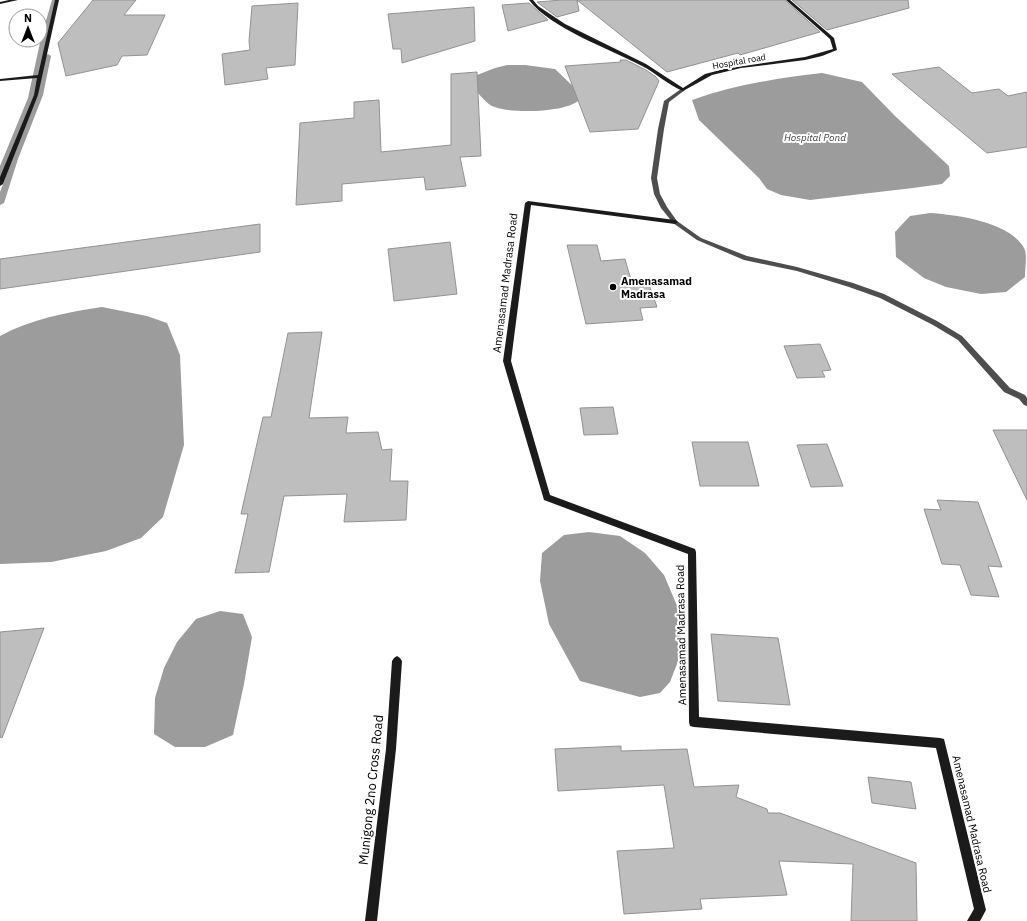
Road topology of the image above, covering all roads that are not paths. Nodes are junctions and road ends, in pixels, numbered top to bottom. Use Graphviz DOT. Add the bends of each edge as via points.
graph roads {
  1 [pos="16,0"];
  2 [pos="57,0"];
  3 [pos="532,0"];
  4 [pos="788,0"];
  5 [pos="0,3"];
  6 [pos="40,76"];
  7 [pos="0,80"];
  8 [pos="683,90"];
  9 [pos="0,184"];
  10 [pos="675,222"];
  11 [pos="1027,403"];
  12 [pos="397,661"];
  13 [pos="371,921"];
  14 [pos="973,921"];
  1 -- 5 [label="street"];
  2 -- 6 [label="street"];
  3 -- 8 [label="street" via="538,9"];
  4 -- 8 [label="street, Hospital road" via="832,39 835,50 802,59 723,71 708,75"];
  6 -- 7 [label="street"];
  6 -- 9 [label="street" via="36,95"];
  8 -- 10 [label="street" via="667,101 654,178 657,194"];
  10 -- 11 [label="street" via="699,239 746,258 797,269 851,285 882,296 935,323 960,338 1007,390 1022,397"];
  10 -- 14 [label="street, Amenasamad Madrasa Road" via="528,202 507,361 548,497 692,552 694,722 940,743 980,910"];
  12 -- 13 [label="street, Munigong 2no Cross Road" via="391,750"];
}
